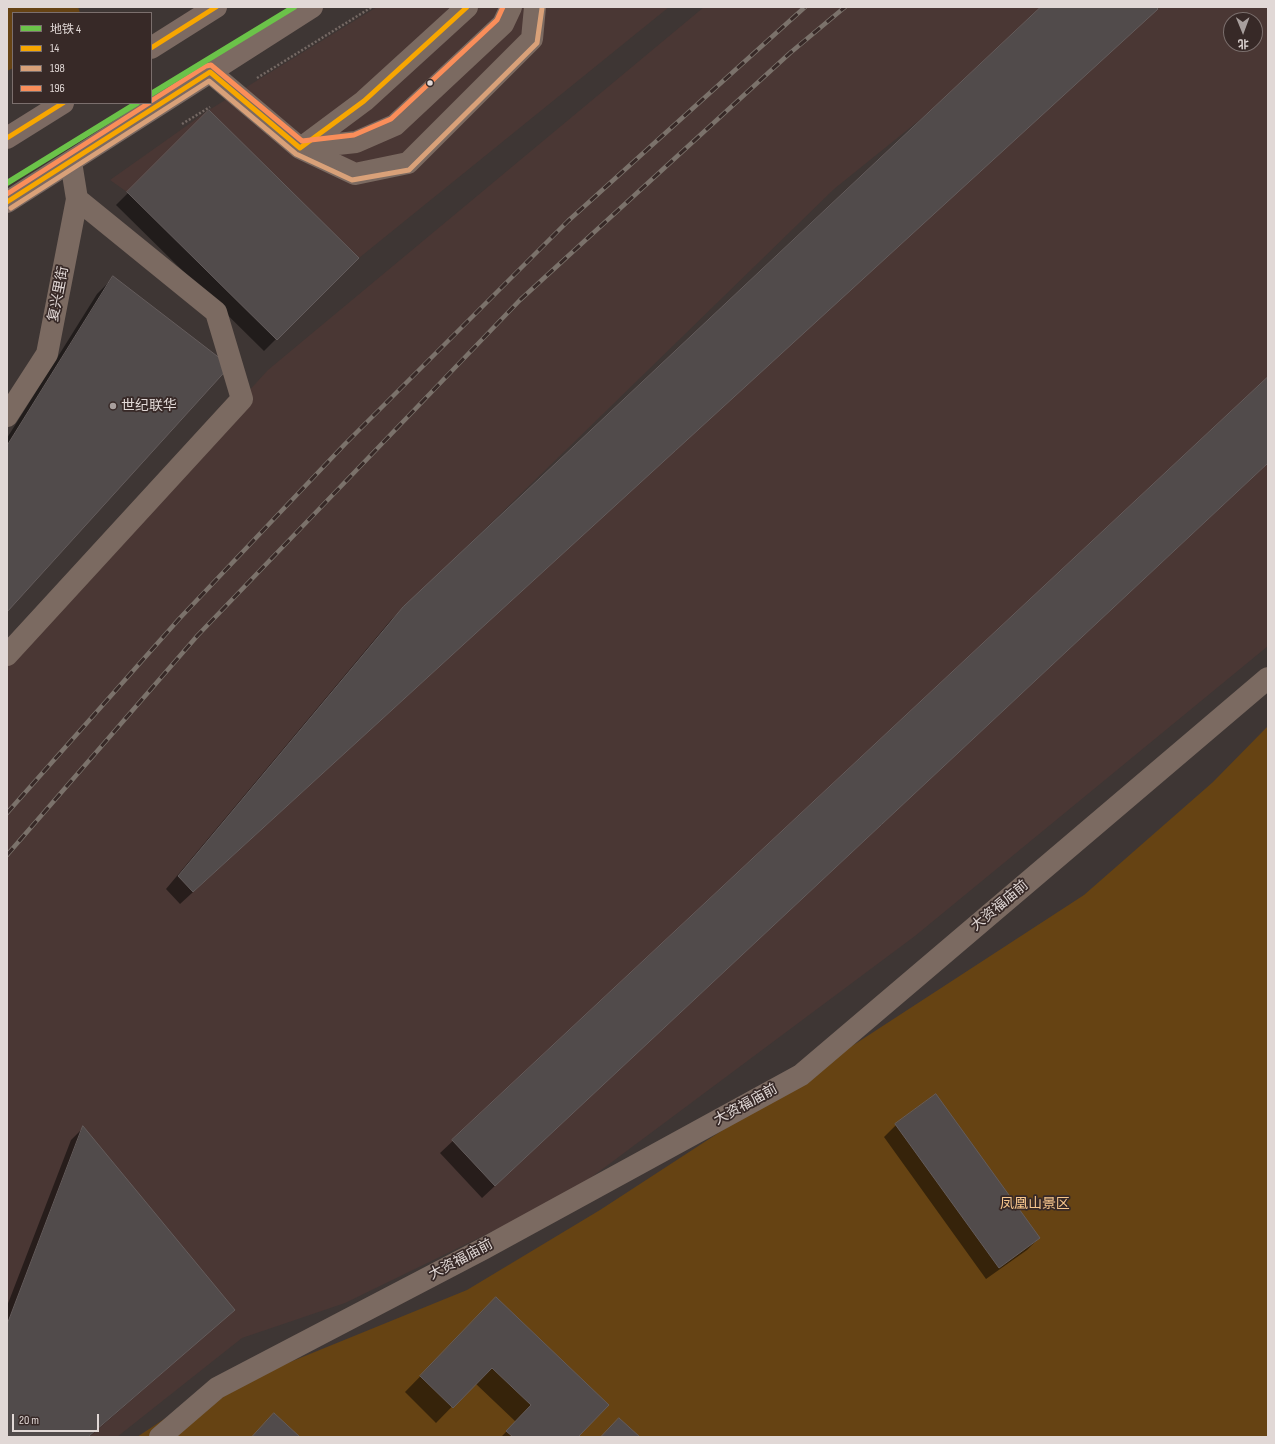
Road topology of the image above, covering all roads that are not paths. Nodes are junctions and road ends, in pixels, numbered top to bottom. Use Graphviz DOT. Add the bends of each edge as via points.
graph roads {
  1 [pos="216,7"];
  2 [pos="312,7"];
  3 [pos="467,7"];
  4 [pos="511,7"];
  5 [pos="535,7"];
  6 [pos="152,47"];
  7 [pos="210,72"];
  8 [pos="61,104"];
  9 [pos="7,138"];
  10 [pos="300,148"];
  11 [pos="71,162"];
  12 [pos="77,199"];
  13 [pos="7,202"];
  14 [pos="7,416"];
  15 [pos="7,654"];
  16 [pos="1268,678"];
  17 [pos="160,1437"];
  1 -- 6 [label="main road"];
  2 -- 7 [label="main road"];
  3 -- 10 [label="street" via="364,101"];
  4 -- 10 [label="street" via="503,24 395,125 356,142"];
  5 -- 10 [label="street" via="532,39 408,163 355,174"];
  7 -- 10 [label="street"];
  7 -- 11 [label="main road"];
  8 -- 9 [label="main road"];
  11 -- 12 [label="street, 复兴里街"];
  11 -- 13 [label="main road"];
  12 -- 14 [label="street, 复兴里街" via="47,354"];
  12 -- 15 [label="street" via="216,312 242,399"];
  16 -- 17 [label="street, 大资福庙前" via="801,1075 483,1249 217,1388"];
}
